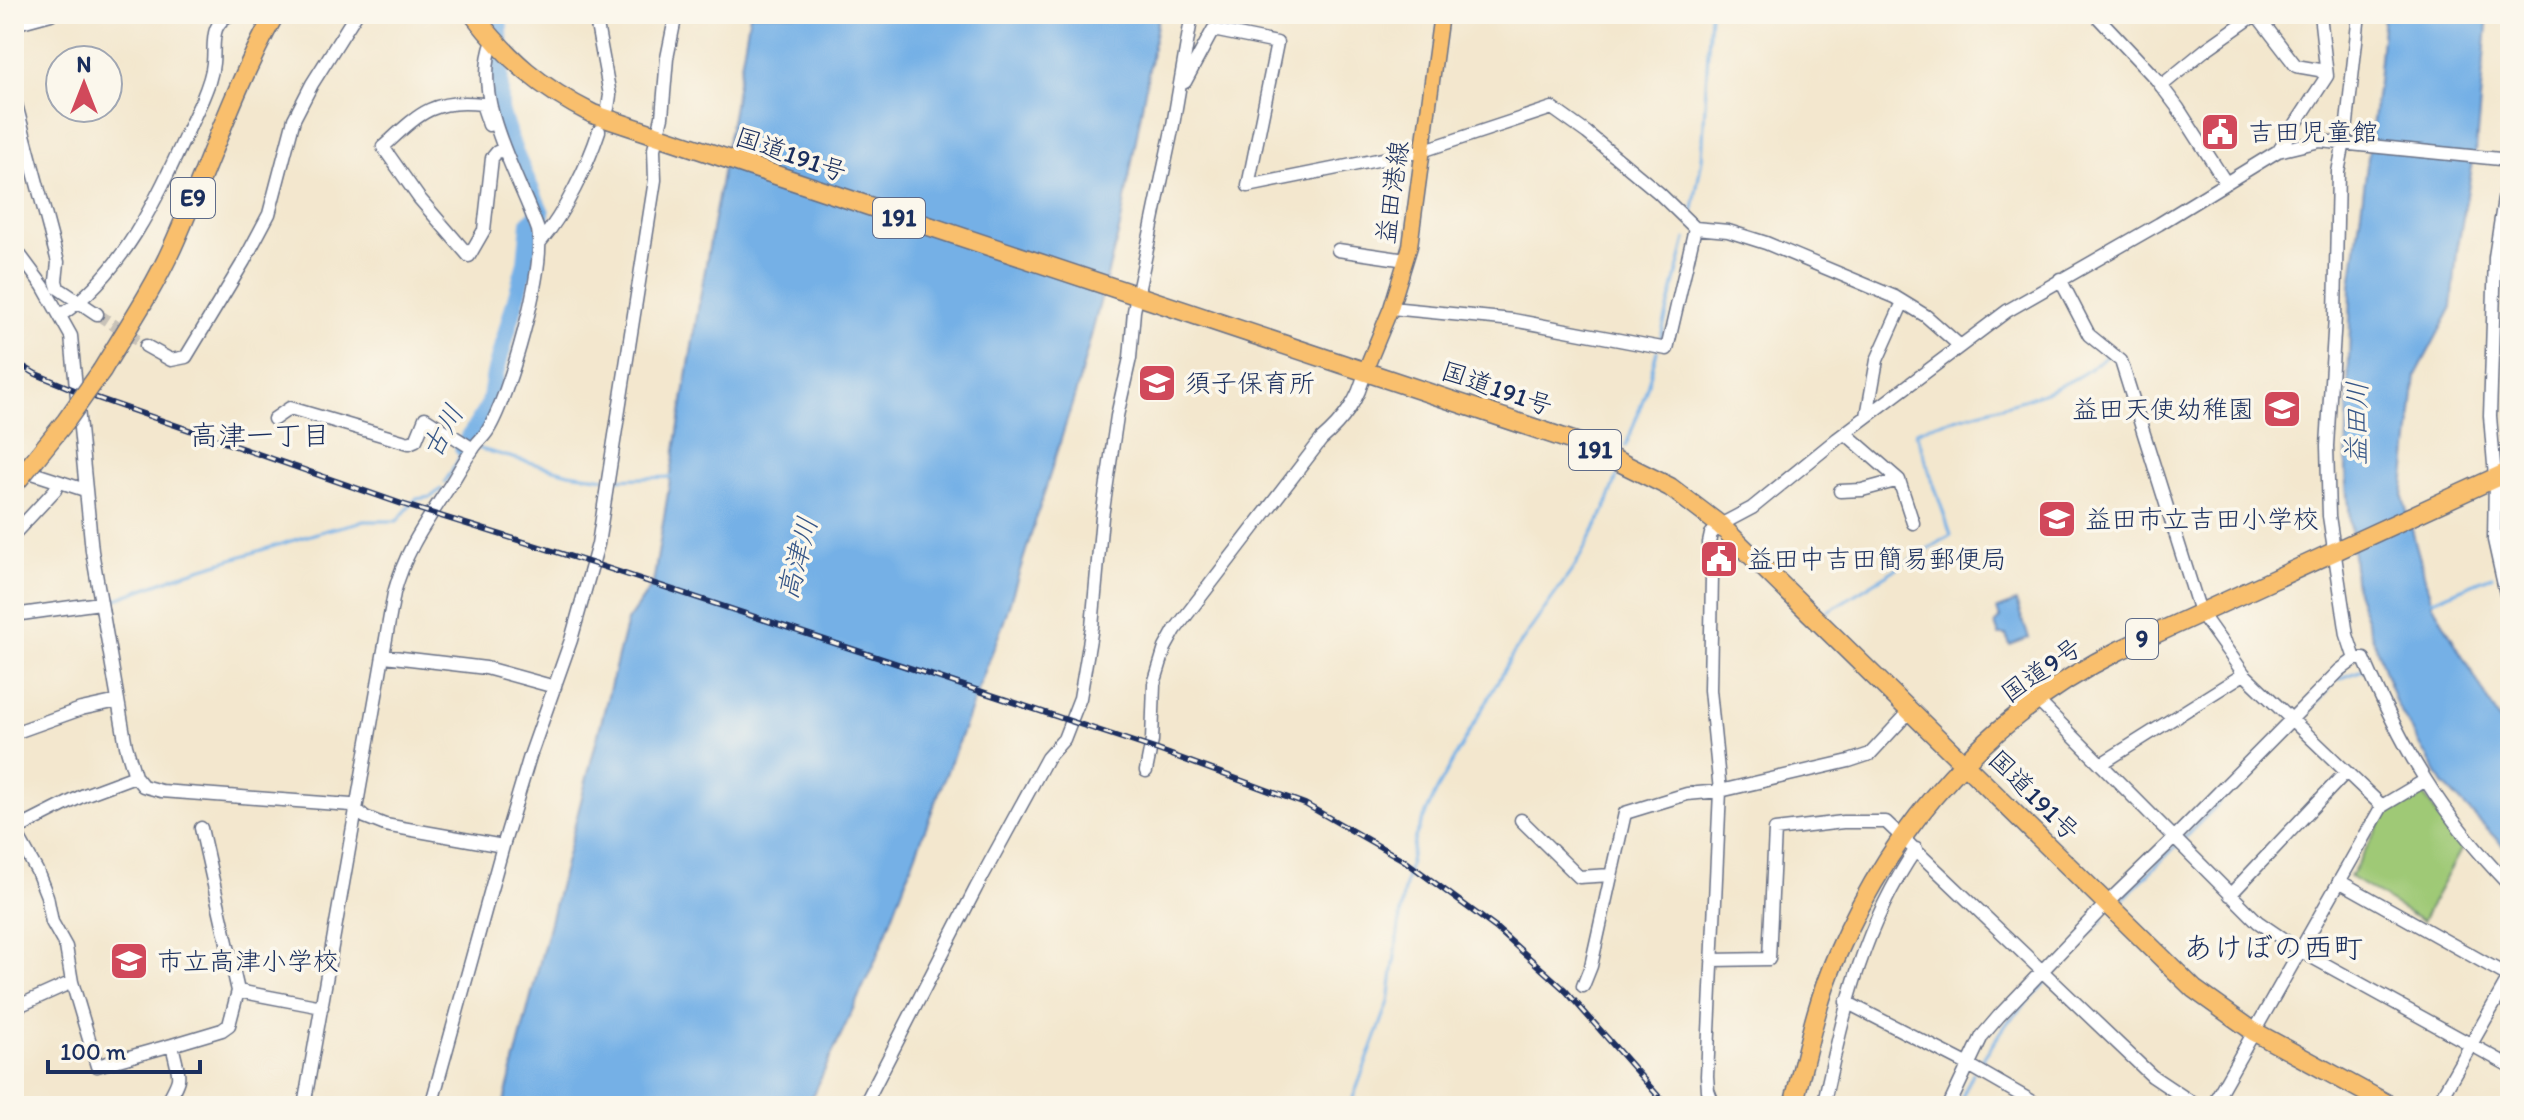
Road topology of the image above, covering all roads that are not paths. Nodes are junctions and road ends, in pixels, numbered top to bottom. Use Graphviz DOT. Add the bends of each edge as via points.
graph roads {
  1 [pos="51,14"];
  2 [pos="356,14"];
  3 [pos="473,14"];
  4 [pos="595,14"];
  5 [pos="676,14"];
  6 [pos="1192,14"];
  7 [pos="1441,14"];
  8 [pos="2095,14"];
  9 [pos="2320,14"];
  10 [pos="2349,14"];
  11 [pos="2359,14"];
  12 [pos="227,15"];
  13 [pos="266,16"];
  14 [pos="14,24"];
  15 [pos="2357,39"];
  16 [pos="493,41"];
  17 [pos="2327,76"];
  18 [pos="2161,86"];
  19 [pos="1179,94"];
  20 [pos="14,97"];
  21 [pos="608,108"];
  22 [pos="494,123"];
  23 [pos="599,131"];
  24 [pos="661,138"];
  25 [pos="2347,142"];
  26 [pos="504,150"];
  27 [pos="1422,151"];
  28 [pos="2278,151"];
  29 [pos="2507,160"];
  30 [pos="2226,183"];
  31 [pos="1695,228"];
  32 [pos="541,241"];
  33 [pos="14,247"];
  34 [pos="1338,250"];
  35 [pos="1406,260"];
  36 [pos="2060,279"];
  37 [pos="1136,295"];
  38 [pos="79,302"];
  39 [pos="1903,302"];
  40 [pos="1391,308"];
  41 [pos="97,314"];
  42 [pos="61,315"];
  43 [pos="1959,345"];
  44 [pos="146,346"];
  45 [pos="98,367"];
  46 [pos="1365,371"];
  47 [pos="1867,416"];
  48 [pos="274,419"];
  49 [pos="1845,433"];
  50 [pos="473,449"];
  51 [pos="14,468"];
  52 [pos="2497,477"];
  53 [pos="1899,480"];
  54 [pos="58,482"];
  55 [pos="14,485"];
  56 [pos="85,490"];
  57 [pos="1840,491"];
  58 [pos="1913,523"];
  59 [pos="1720,525"];
  60 [pos="14,534"];
  61 [pos="2336,550"];
  62 [pos="100,603"];
  63 [pos="2200,612"];
  64 [pos="2510,612"];
  65 [pos="14,615"];
  66 [pos="385,656"];
  67 [pos="2355,659"];
  68 [pos="2244,674"];
  69 [pos="555,687"];
  70 [pos="2036,699"];
  71 [pos="118,701"];
  72 [pos="1911,710"];
  73 [pos="2291,720"];
  74 [pos="14,733"];
  75 [pos="1964,763"];
  76 [pos="2101,764"];
  77 [pos="1146,771"];
  78 [pos="2346,772"];
  79 [pos="135,776"];
  80 [pos="2424,781"];
  81 [pos="1720,791"];
  82 [pos="2382,806"];
  83 [pos="357,809"];
  84 [pos="1521,820"];
  85 [pos="201,828"];
  86 [pos="1901,836"];
  87 [pos="2174,838"];
  88 [pos="503,846"];
  89 [pos="1916,849"];
  90 [pos="1611,875"];
  91 [pos="2339,881"];
  92 [pos="2510,886"];
  93 [pos="2230,895"];
  94 [pos="2106,904"];
  95 [pos="2299,950"];
  96 [pos="1712,960"];
  97 [pos="2043,972"];
  98 [pos="72,982"];
  99 [pos="2509,982"];
  100 [pos="1583,986"];
  101 [pos="238,991"];
  102 [pos="1846,1002"];
  103 [pos="322,1007"];
  104 [pos="14,1008"];
  105 [pos="2253,1031"];
  106 [pos="172,1045"];
  107 [pos="2471,1045"];
  108 [pos="1967,1064"];
  109 [pos="2510,1066"];
  110 [pos="165,1106"];
  111 [pos="304,1106"];
  112 [pos="431,1106"];
  113 [pos="864,1106"];
  114 [pos="1714,1106"];
  115 [pos="1793,1106"];
  116 [pos="1823,1106"];
  117 [pos="1949,1106"];
  118 [pos="2040,1106"];
  119 [pos="2197,1106"];
  120 [pos="2212,1106"];
  121 [pos="2391,1106"];
  122 [pos="2436,1106"];
  1 -- 14 [label="street"];
  2 -- 44 [label="street" via="294,119 269,214 186,357 171,360"];
  3 -- 16 [label="highway, 国道191号 / 191"];
  4 -- 21 [label="street"];
  5 -- 24 [label="street"];
  6 -- 19 [label="street"];
  7 -- 27 [label="main road, 益田港線"];
  8 -- 18 [label="street"];
  9 -- 17 [label="street"];
  10 -- 15 [label="street"];
  11 -- 15 [label="street"];
  12 -- 38 [label="street" via="213,37 214,61 202,100 161,184 126,249"];
  13 -- 45 [label="highway, E9" via="234,71 163,245"];
  15 -- 25 [label="street"];
  16 -- 22 [label="street" via="488,55"];
  16 -- 24 [label="highway, 国道191号 / 191" via="556,96"];
  17 -- 18 [label="street" via="2296,66 2256,14"];
  17 -- 28 [label="street"];
  18 -- 30 [label="street"];
  19 -- 27 [label="street" via="1213,30 1277,43 1248,186"];
  19 -- 37 [label="street"];
  20 -- 38 [label="street" via="58,262 58,288"];
  22 -- 26 [label="street"];
  22 -- 26 [label="street" via="486,121 482,104 434,105 383,147 469,256 484,230 492,158"];
  23 -- 32 [label="street" via="580,178"];
  24 -- 37 [label="highway, 国道191号 / 191"];
  24 -- 69 [label="street" via="654,149 655,180 598,544"];
  25 -- 28 [label="street" via="2320,141"];
  25 -- 29 [label="street"];
  25 -- 61 [label="street" via="2338,172 2327,446 2329,516"];
  26 -- 32 [label="street"];
  27 -- 31 [label="street" via="1552,108"];
  27 -- 35 [label="main road, 益田港線"];
  28 -- 30 [label="street"];
  29 -- 52 [label="street" via="2495,257 2490,416"];
  30 -- 36 [label="street"];
  31 -- 39 [label="street" via="1766,243"];
  31 -- 40 [label="street" via="1667,349 1513,320"];
  32 -- 50 [label="street" via="539,270 503,397"];
  33 -- 42 [label="street"];
  34 -- 35 [label="street"];
  35 -- 40 [label="main road, 益田港線"];
  36 -- 43 [label="street"];
  36 -- 63 [label="street" via="2089,335 2121,361"];
  37 -- 46 [label="highway, 国道191号 / 191"];
  37 -- 113 [label="street" via="1080,698 1064,739 1047,758 983,875"];
  38 -- 41 [label="street"];
  38 -- 42 [label="street"];
  39 -- 43 [label="street"];
  39 -- 47 [label="street" via="1877,360"];
  40 -- 46 [label="main road, 益田港線"];
  42 -- 56 [label="street" via="75,358"];
  43 -- 47 [label="street"];
  45 -- 51 [label="highway, E9"];
  45 -- 55 [label="highway, E9, bridge" via="66,421"];
  46 -- 59 [label="highway, 国道191号 / 191" via="1585,445 1670,487"];
  46 -- 77 [label="street" via="1361,391 1338,426 1321,440 1165,648 1154,684"];
  47 -- 49 [label="street"];
  48 -- 50 [label="street" via="290,408 409,443 416,440 425,418"];
  49 -- 53 [label="street"];
  49 -- 59 [label="street" via="1752,508"];
  50 -- 66 [label="street" via="407,552 394,593"];
  51 -- 54 [label="street"];
  52 -- 61 [label="highway, 国道9号 / 9"];
  52 -- 64 [label="street" via="2494,540"];
  53 -- 57 [label="street"];
  53 -- 58 [label="street"];
  54 -- 56 [label="street"];
  54 -- 60 [label="street"];
  56 -- 62 [label="street"];
  59 -- 72 [label="highway, 国道191号 / 191"];
  59 -- 81 [label="street" via="1709,543 1710,690"];
  61 -- 63 [label="highway, 国道9号 / 9"];
  61 -- 67 [label="street"];
  62 -- 65 [label="street"];
  62 -- 71 [label="street"];
  63 -- 68 [label="street"];
  63 -- 70 [label="highway, 国道9号 / 9" via="2077,671"];
  66 -- 69 [label="street" via="486,668"];
  66 -- 83 [label="street"];
  67 -- 73 [label="street"];
  67 -- 80 [label="street" via="2364,659"];
  68 -- 73 [label="street"];
  68 -- 76 [label="street"];
  69 -- 88 [label="street"];
  70 -- 75 [label="highway, 国道9号 / 9"];
  70 -- 76 [label="street"];
  71 -- 74 [label="street"];
  71 -- 79 [label="street"];
  72 -- 75 [label="highway, 国道191号 / 191"];
  72 -- 81 [label="street" via="1870,754"];
  73 -- 78 [label="street"];
  73 -- 87 [label="street"];
  75 -- 86 [label="highway, 国道9号 / 9"];
  75 -- 94 [label="highway, 国道191号 / 191"];
  76 -- 87 [label="street"];
  78 -- 82 [label="street"];
  78 -- 93 [label="street"];
  79 -- 83 [label="street" via="143,786 161,791 309,800"];
  79 -- 98 [label="street" via="84,795 16,833 47,896 52,922 66,947"];
  80 -- 82 [label="street"];
  80 -- 92 [label="street"];
  81 -- 90 [label="street" via="1687,794 1625,813"];
  81 -- 96 [label="street"];
  82 -- 91 [label="street"];
  83 -- 88 [label="street" via="385,825"];
  83 -- 103 [label="street"];
  84 -- 90 [label="street" via="1579,877"];
  85 -- 101 [label="street"];
  86 -- 89 [label="street"];
  86 -- 96 [label="street" via="1886,822 1775,830 1769,959"];
  86 -- 115 [label="highway, 国道9号 / 9" via="1837,956"];
  87 -- 93 [label="street"];
  87 -- 94 [label="street"];
  88 -- 112 [label="street"];
  89 -- 97 [label="street"];
  89 -- 102 [label="street" via="1883,902"];
  90 -- 100 [label="street"];
  91 -- 95 [label="street"];
  91 -- 99 [label="street"];
  93 -- 95 [label="street"];
  94 -- 97 [label="street"];
  94 -- 105 [label="highway, 国道191号 / 191" via="2194,989"];
  95 -- 105 [label="street"];
  95 -- 107 [label="street"];
  96 -- 114 [label="street" via="1707,1076"];
  97 -- 108 [label="street" via="1982,1036"];
  97 -- 119 [label="street" via="2152,1076"];
  98 -- 104 [label="street"];
  98 -- 106 [label="street" via="97,1066"];
  99 -- 107 [label="street"];
  101 -- 103 [label="street"];
  101 -- 106 [label="street" via="229,1025"];
  102 -- 108 [label="street"];
  102 -- 116 [label="street"];
  103 -- 111 [label="street"];
  105 -- 120 [label="street"];
  105 -- 121 [label="highway, 国道191号 / 191"];
  106 -- 110 [label="street" via="180,1079"];
  107 -- 109 [label="street"];
  107 -- 122 [label="street"];
  108 -- 117 [label="street"];
  108 -- 118 [label="street"];
}
